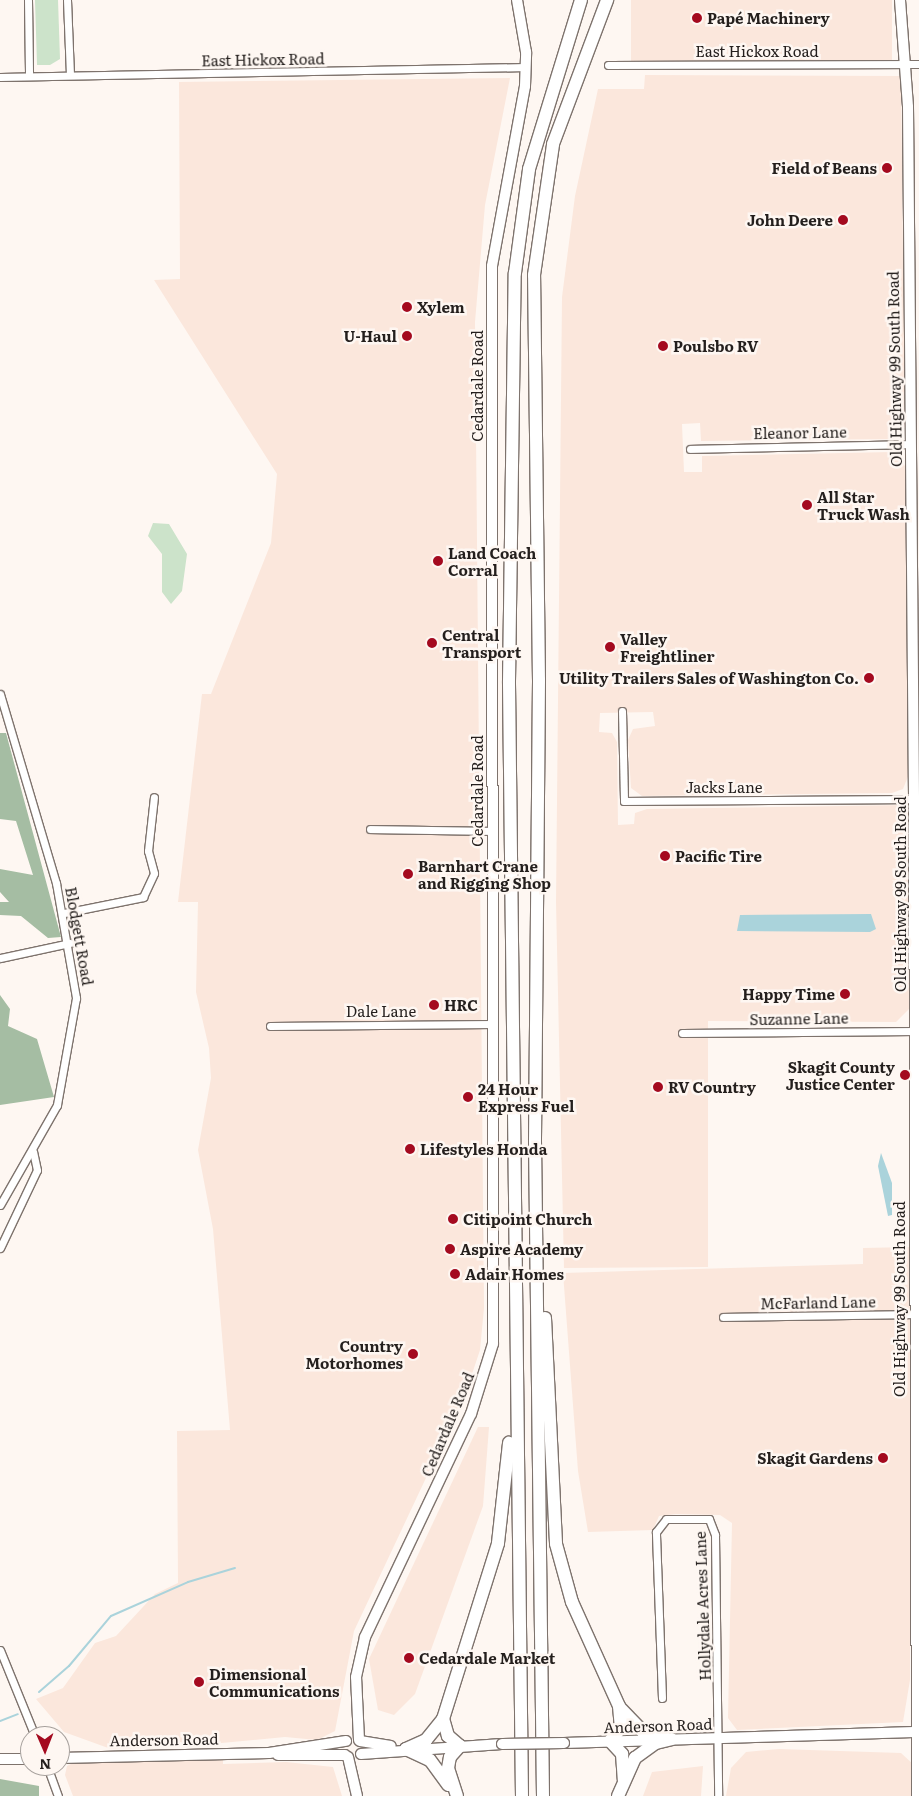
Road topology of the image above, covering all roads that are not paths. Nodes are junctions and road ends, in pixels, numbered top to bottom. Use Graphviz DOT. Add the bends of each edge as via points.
graph roads {
  1 [pos="28,0"];
  2 [pos="67,0"];
  3 [pos="517,0"];
  4 [pos="582,0"];
  5 [pos="607,0"];
  6 [pos="900,0"];
  7 [pos="919,64"];
  8 [pos="608,65"];
  9 [pos="906,65"];
  10 [pos="526,67"];
  11 [pos="70,75"];
  12 [pos="0,76"];
  13 [pos="29,76"];
  14 [pos="914,255"];
  15 [pos="910,444"];
  16 [pos="690,448"];
  17 [pos="0,694"];
  18 [pos="622,711"];
  19 [pos="154,797"];
  20 [pos="914,799"];
  21 [pos="370,829"];
  22 [pos="492,831"];
  23 [pos="917,895"];
  24 [pos="64,913"];
  25 [pos="70,943"];
  26 [pos="0,958"];
  27 [pos="492,1024"];
  28 [pos="270,1026"];
  29 [pos="915,1030"];
  30 [pos="682,1033"];
  31 [pos="535,1140"];
  32 [pos="33,1151"];
  33 [pos="0,1205"];
  34 [pos="0,1248"];
  35 [pos="914,1314"];
  36 [pos="723,1317"];
  37 [pos="515,1331"];
  38 [pos="0,1650"];
  39 [pos="662,1698"];
  40 [pos="619,1706"];
  41 [pos="443,1719"];
  42 [pos="31,1726"];
  43 [pos="914,1732"];
  44 [pos="720,1738"];
  45 [pos="353,1740"];
  46 [pos="672,1740"];
  47 [pos="610,1741"];
  48 [pos="460,1746"];
  49 [pos="404,1749"];
  50 [pos="269,1753"];
  51 [pos="360,1755"];
  52 [pos="347,1756"];
  53 [pos="70,1758"];
  54 [pos="0,1759"];
  55 [pos="20,1759"];
  56 [pos="51,1776"];
  57 [pos="355,1780"];
  58 [pos="624,1780"];
  59 [pos="58,1796"];
  60 [pos="357,1796"];
  61 [pos="456,1796"];
  62 [pos="522,1796"];
  63 [pos="543,1796"];
  64 [pos="618,1796"];
  65 [pos="718,1796"];
  66 [pos="917,1796"];
  1 -- 13 [label="street"];
  2 -- 11 [label="street"];
  3 -- 10 [label="street, Cedardale Road"];
  4 -- 37 [label="highway" via="529,169 515,273 510,681"];
  5 -- 31 [label="highway" via="554,144 534,274 539,680"];
  6 -- 9 [label="street"];
  7 -- 9 [label="street, East Hickox Road"];
  8 -- 9 [label="street, East Hickox Road"];
  9 -- 14 [label="street, Old Highway 99 South Road"];
  10 -- 11 [label="street, East Hickox Road"];
  10 -- 22 [label="street, Cedardale Road" via="492,266"];
  11 -- 13 [label="street, East Hickox Road"];
  12 -- 13 [label="street, East Hickox Road"];
  14 -- 15 [label="street, Old Highway 99 South Road"];
  15 -- 16 [label="street, Eleanor Lane"];
  15 -- 20 [label="street, Old Highway 99 South Road"];
  17 -- 24 [label="street, Blodgett Road"];
  18 -- 20 [label="street, Jacks Lane" via="624,801"];
  19 -- 24 [label="street" via="148,851 154,873 147,892 130,903"];
  20 -- 23 [label="street, Old Highway 99 South Road"];
  21 -- 22 [label="street"];
  22 -- 27 [label="street, Cedardale Road"];
  23 -- 29 [label="street, Old Highway 99 South Road"];
  24 -- 25 [label="street, Blodgett Road"];
  25 -- 26 [label="street"];
  25 -- 32 [label="street, Blodgett Road" via="76,998 66,1070 57,1106"];
  27 -- 28 [label="street, Dale Lane"];
  27 -- 45 [label="street, Cedardale Road" via="493,1344 471,1414 365,1637 356,1677"];
  29 -- 30 [label="street, Suzanne Lane"];
  29 -- 35 [label="street, Old Highway 99 South Road"];
  31 -- 40 [label="highway" via="556,1544 572,1602"];
  31 -- 63 [label="highway"];
  32 -- 33 [label="street, Blodgett Road"];
  32 -- 34 [label="street" via="36,1170"];
  35 -- 36 [label="street, McFarland Lane"];
  35 -- 43 [label="street, Old Highway 99 South Road"];
  37 -- 41 [label="highway" via="502,1526"];
  37 -- 62 [label="highway"];
  38 -- 42 [label="street"];
  39 -- 44 [label="street, Hollydale Acres Lane" via="656,1532 666,1519 709,1519 715,1529"];
  40 -- 46 [label="highway" via="642,1732"];
  40 -- 47 [label="highway" via="621,1728"];
  41 -- 48 [label="highway" via="448,1736"];
  41 -- 49 [label="highway" via="426,1740"];
  43 -- 44 [label="street, Anderson Road"];
  43 -- 66 [label="street"];
  44 -- 46 [label="street, Anderson Road"];
  44 -- 65 [label="street"];
  45 -- 49 [label="street, Anderson Road"];
  45 -- 50 [label="street, Anderson Road"];
  45 -- 51 [label="street"];
  45 -- 52 [label="street"];
  46 -- 47 [label="street, Anderson Road"];
  46 -- 58 [label="highway" via="642,1752"];
  47 -- 48 [label="street, Anderson Road, bridge"];
  47 -- 58 [label="highway" via="622,1754"];
  48 -- 49 [label="street, Anderson Road"];
  48 -- 61 [label="highway" via="450,1757 448,1768"];
  49 -- 51 [label="street, Anderson Road"];
  49 -- 61 [label="highway" via="435,1764"];
  50 -- 52 [label="street, Anderson Road"];
  50 -- 53 [label="street, Anderson Road"];
  51 -- 52 [label="street, Anderson Road"];
  51 -- 57 [label="street"];
  52 -- 57 [label="street"];
  54 -- 55 [label="street"];
  56 -- 59 [label="street"];
  57 -- 60 [label="street"];
  58 -- 64 [label="highway"];
}
